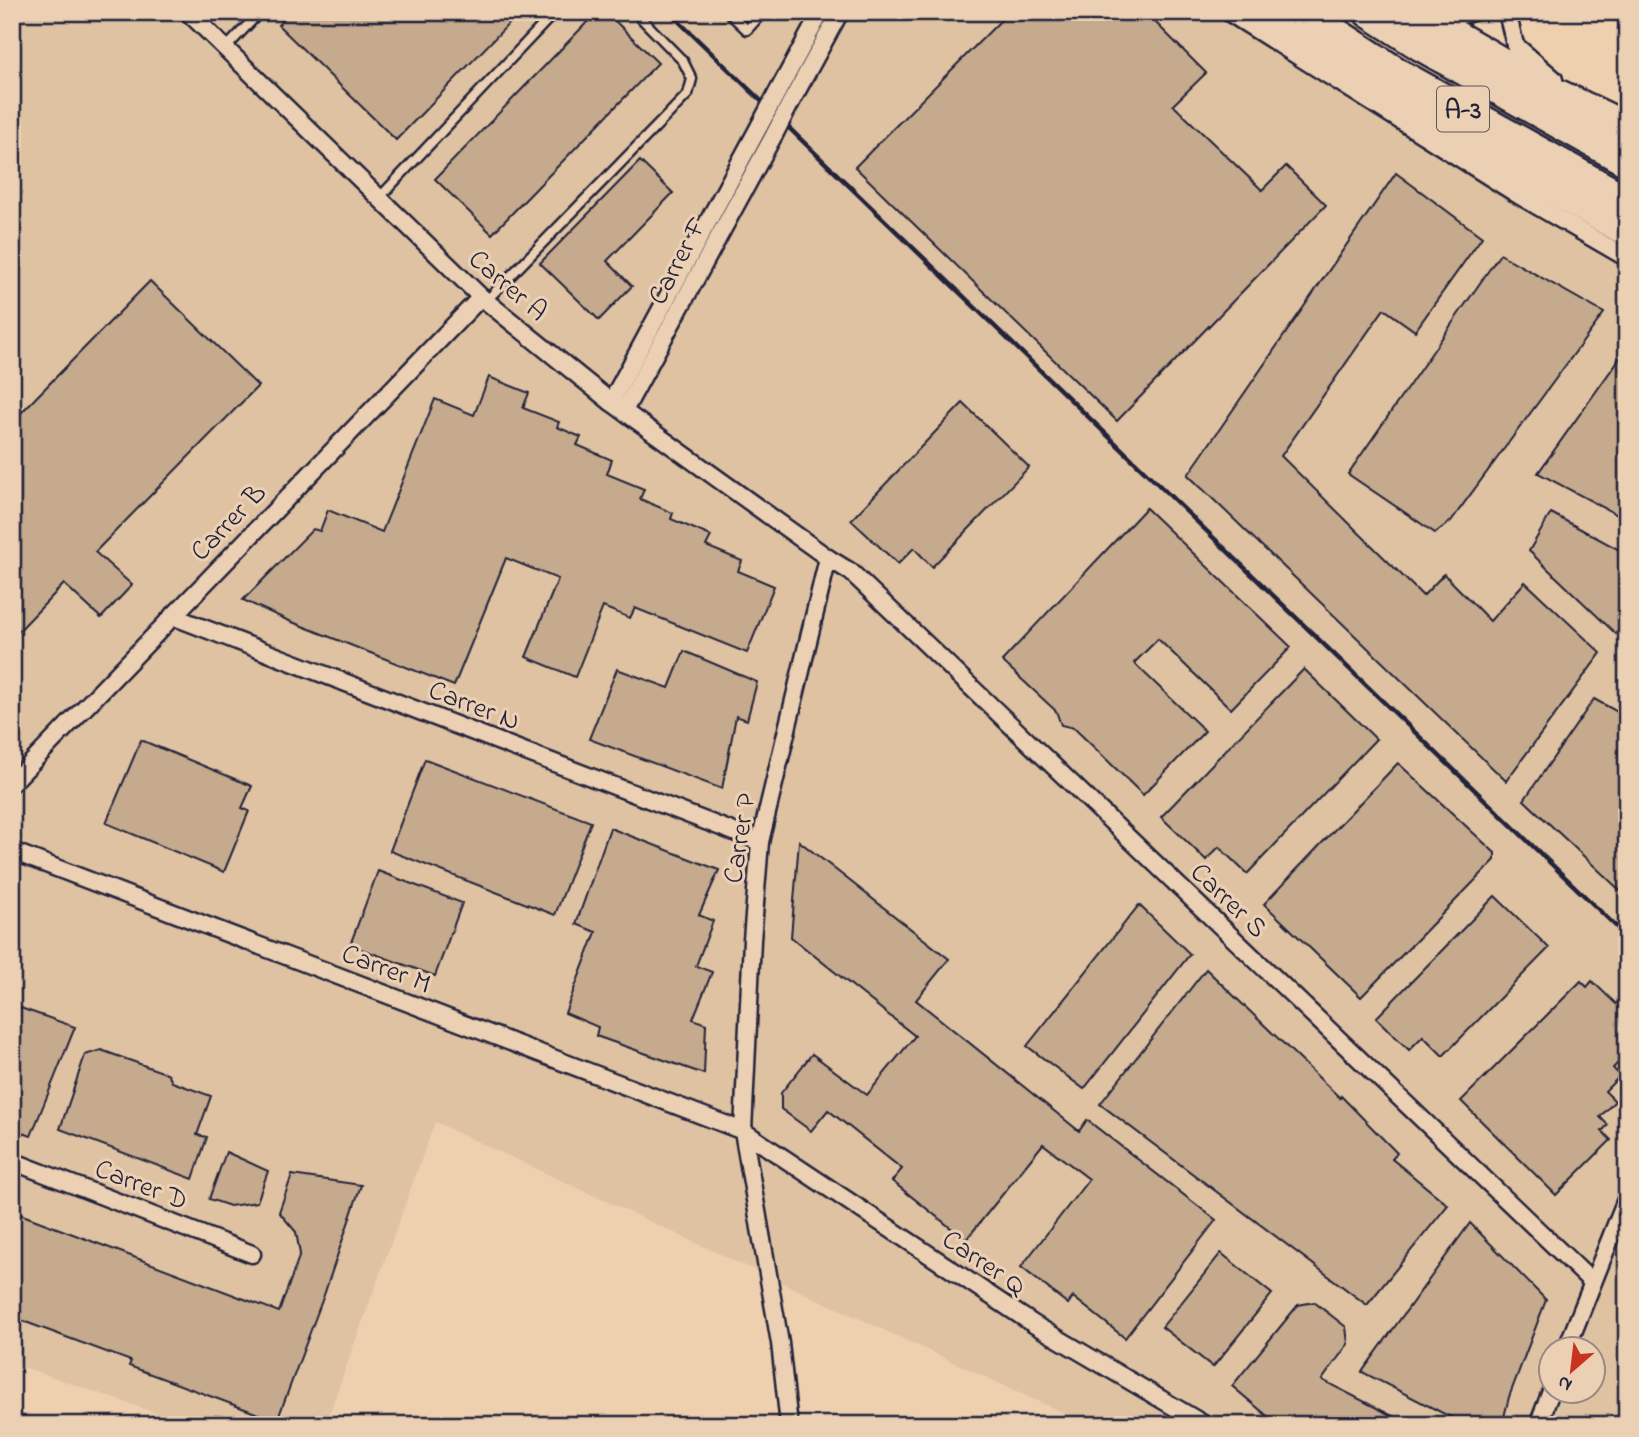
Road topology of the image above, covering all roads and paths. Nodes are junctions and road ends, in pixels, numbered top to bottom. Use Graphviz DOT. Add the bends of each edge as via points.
graph roads {
  1 [pos="188,12"];
  2 [pos="260,12"];
  3 [pos="555,12"];
  4 [pos="635,12"];
  5 [pos="729,12"];
  6 [pos="763,12"];
  7 [pos="821,12"];
  8 [pos="840,12"];
  9 [pos="1228,12"];
  10 [pos="1247,12"];
  11 [pos="1261,12"];
  12 [pos="1303,12"];
  13 [pos="1369,12"];
  14 [pos="1414,12"];
  15 [pos="1507,12"];
  16 [pos="1453,14"];
  17 [pos="225,49"];
  18 [pos="1555,79"];
  19 [pos="1381,92"];
  20 [pos="784,98"];
  21 [pos="1627,126"];
  22 [pos="1627,161"];
  23 [pos="379,198"];
  24 [pos="1627,201"];
  25 [pos="1627,230"];
  26 [pos="1627,258"];
  27 [pos="484,299"];
  28 [pos="618,407"];
  29 [pos="828,558"];
  30 [pos="172,616"];
  31 [pos="12,783"];
  32 [pos="760,842"];
  33 [pos="12,851"];
  34 [pos="743,1131"];
  35 [pos="12,1161"];
  36 [pos="1627,1197"];
  37 [pos="252,1254"];
  38 [pos="1592,1282"];
  39 [pos="1571,1336"];
  40 [pos="1545,1406"];
  41 [pos="789,1425"];
  42 [pos="1205,1425"];
  43 [pos="1538,1425"];
  1 -- 17 [label="street, Carrer A"];
  2 -- 17 [label="lane"];
  3 -- 23 [label="lane"];
  4 -- 27 [label="lane" via="683,61 692,79 688,94"];
  5 -- 6 [label="lane" via="747,30"];
  7 -- 20 [label="street"];
  8 -- 20 [label="street"];
  9 -- 26 [label="street"];
  10 -- 19 [label="street"];
  11 -- 19 [label="highway"];
  12 -- 24 [label="highway, A-3" via="1400,75"];
  13 -- 22 [label="highway, A-3"];
  14 -- 21 [label="highway" via="1550,91"];
  15 -- 18 [label="street" via="1515,44"];
  16 -- 18 [label="highway" via="1533,70"];
  17 -- 23 [label="street, Carrer A"];
  18 -- 21 [label="highway"];
  19 -- 25 [label="highway"];
  20 -- 28 [label="street, Carrer F, bridge"];
  23 -- 27 [label="street, Carrer A"];
  27 -- 28 [label="street, Carrer A"];
  27 -- 30 [label="street, Carrer B"];
  28 -- 29 [label="street, Carrer A"];
  29 -- 32 [label="street, Carrer P"];
  29 -- 38 [label="street, Carrer S" via="852,572"];
  30 -- 31 [label="street, Carrer B"];
  30 -- 32 [label="street, Carrer N"];
  32 -- 34 [label="street, Carrer P"];
  33 -- 34 [label="street, Carrer M"];
  34 -- 41 [label="street, Carrer P" via="780,1343"];
  34 -- 42 [label="street, Carrer Q" via="1035,1325"];
  35 -- 37 [label="street, Carrer D"];
  36 -- 38 [label="street"];
  38 -- 39 [label="street"];
  40 -- 43 [label="street"];
}
